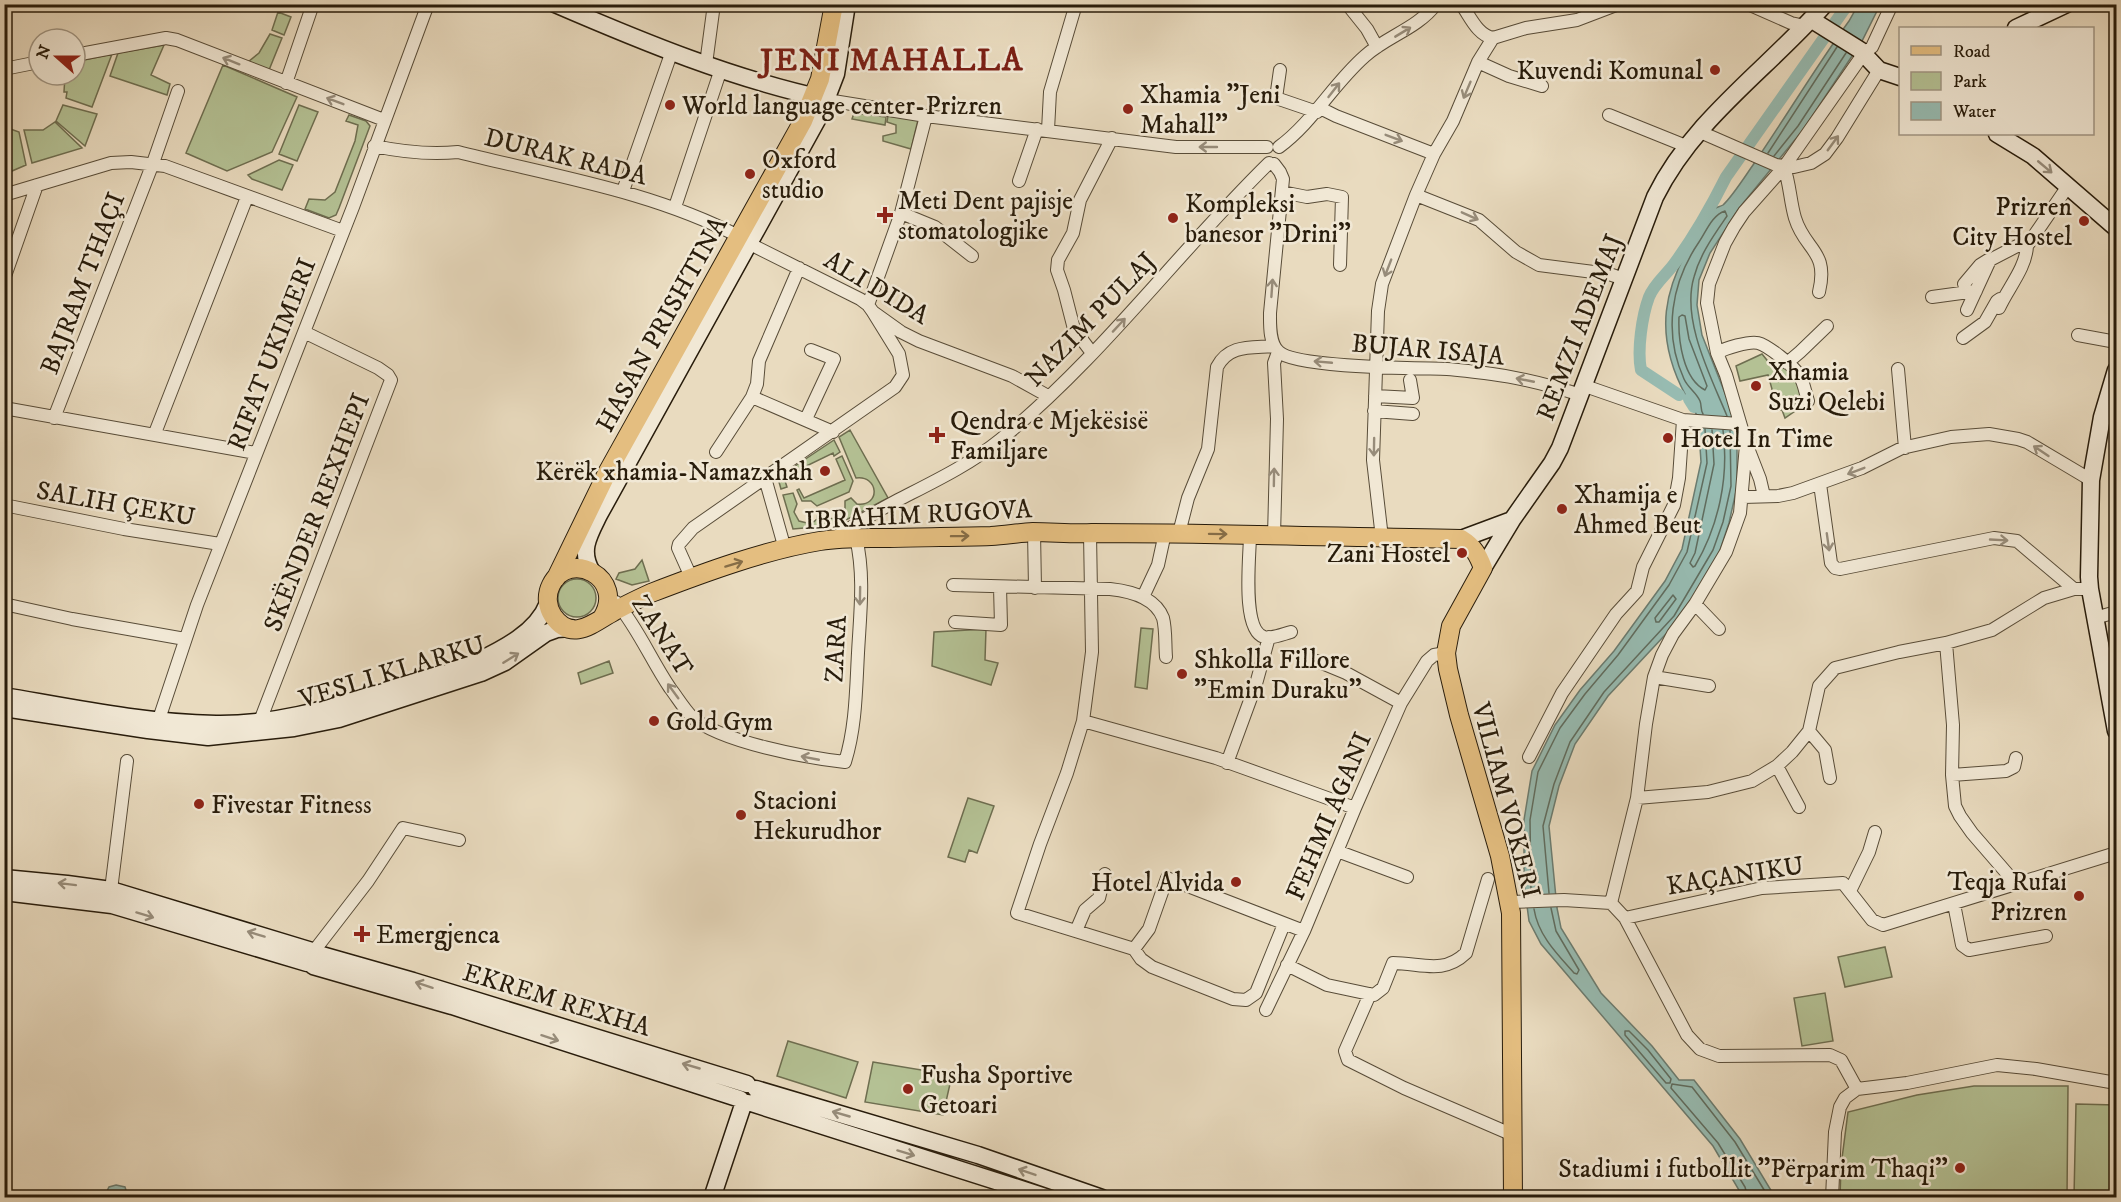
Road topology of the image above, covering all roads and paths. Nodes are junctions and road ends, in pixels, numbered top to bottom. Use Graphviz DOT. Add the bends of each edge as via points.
graph roads {
  1 [pos="313,4"];
  2 [pos="428,4"];
  3 [pos="555,4"];
  4 [pos="714,4"];
  5 [pos="834,4"];
  6 [pos="847,4"];
  7 [pos="1076,4"];
  8 [pos="1347,4"];
  9 [pos="1436,4"];
  10 [pos="1461,4"];
  11 [pos="1619,4"];
  12 [pos="1748,4"];
  13 [pos="1825,4"];
  14 [pos="1892,4"];
  15 [pos="2067,4"];
  16 [pos="1808,23"];
  17 [pos="2018,27"];
  18 [pos="1493,38"];
  19 [pos="1377,47"];
  20 [pos="672,51"];
  21 [pos="1862,51"];
  22 [pos="87,53"];
  23 [pos="1478,62"];
  24 [pos="27,64"];
  25 [pos="714,67"];
  26 [pos="6,68"];
  27 [pos="1280,70"];
  28 [pos="1879,70"];
  29 [pos="1899,77"];
  30 [pos="286,82"];
  31 [pos="1542,86"];
  32 [pos="788,90"];
  33 [pos="178,91"];
  34 [pos="820,98"];
  35 [pos="1319,110"];
  36 [pos="1609,115"];
  37 [pos="926,116"];
  38 [pos="384,120"];
  39 [pos="803,121"];
  40 [pos="1042,129"];
  41 [pos="1698,131"];
  42 [pos="1998,135"];
  43 [pos="1112,138"];
  44 [pos="374,146"];
  45 [pos="1686,146"];
  46 [pos="1273,147"];
  47 [pos="1434,154"];
  48 [pos="153,163"];
  49 [pos="1271,164"];
  50 [pos="1780,166"];
  51 [pos="1018,181"];
  52 [pos="37,185"];
  53 [pos="2068,186"];
  54 [pos="623,191"];
  55 [pos="1282,192"];
  56 [pos="4,195"];
  57 [pos="1416,195"];
  58 [pos="247,197"];
  59 [pos="675,207"];
  60 [pos="901,213"];
  61 [pos="2116,228"];
  62 [pos="343,231"];
  63 [pos="745,241"];
  64 [pos="2027,246"];
  65 [pos="972,256"];
  66 [pos="1990,260"];
  67 [pos="1340,265"];
  68 [pos="799,268"];
  69 [pos="4,279"];
  70 [pos="1624,279"];
  71 [pos="1964,284"];
  72 [pos="1976,291"];
  73 [pos="1819,292"];
  74 [pos="1932,297"];
  75 [pos="870,308"];
  76 [pos="1967,310"];
  77 [pos="1827,326"];
  78 [pos="304,332"];
  79 [pos="2078,335"];
  80 [pos="1963,338"];
  81 [pos="919,340"];
  82 [pos="2116,342"];
  83 [pos="1276,349"];
  84 [pos="811,350"];
  85 [pos="1092,353"];
  86 [pos="1717,353"];
  87 [pos="1786,363"];
  88 [pos="902,364"];
  89 [pos="1376,367"];
  90 [pos="1898,369"];
  91 [pos="2116,370"];
  92 [pos="1410,380"];
  93 [pos="1583,391"];
  94 [pos="1048,396"];
  95 [pos="1375,396"];
  96 [pos="752,397"];
  97 [pos="1808,401"];
  98 [pos="4,408"];
  99 [pos="1374,411"];
  100 [pos="1413,414"];
  101 [pos="54,418"];
  102 [pos="806,419"];
  103 [pos="1686,421"];
  104 [pos="1735,424"];
  105 [pos="833,432"];
  106 [pos="155,433"];
  107 [pos="1746,443"];
  108 [pos="1905,448"];
  109 [pos="716,452"];
  110 [pos="256,453"];
  111 [pos="765,478"];
  112 [pos="2091,480"];
  113 [pos="1820,484"];
  114 [pos="1764,496"];
  115 [pos="1743,497"];
  116 [pos="4,505"];
  117 [pos="1512,520"];
  118 [pos="1034,532"];
  119 [pos="1172,533"];
  120 [pos="1090,534"];
  121 [pos="1250,534"];
  122 [pos="1274,536"];
  123 [pos="856,538"];
  124 [pos="1382,538"];
  125 [pos="832,539"];
  126 [pos="1461,539"];
  127 [pos="220,544"];
  128 [pos="785,549"];
  129 [pos="1483,568"];
  130 [pos="592,572"];
  131 [pos="691,577"];
  132 [pos="556,578"];
  133 [pos="953,585"];
  134 [pos="1000,587"];
  135 [pos="1035,588"];
  136 [pos="2082,589"];
  137 [pos="1091,590"];
  138 [pos="608,592"];
  139 [pos="1143,597"];
  140 [pos="548,603"];
  141 [pos="4,604"];
  142 [pos="1695,604"];
  143 [pos="621,607"];
  144 [pos="2116,612"];
  145 [pos="602,618"];
  146 [pos="2095,618"];
  147 [pos="955,622"];
  148 [pos="571,628"];
  149 [pos="1719,629"];
  150 [pos="1291,632"];
  151 [pos="1269,637"];
  152 [pos="185,639"];
  153 [pos="1946,643"];
  154 [pos="1446,653"];
  155 [pos="1166,657"];
  156 [pos="1317,661"];
  157 [pos="2111,671"];
  158 [pos="1654,677"];
  159 [pos="1709,686"];
  160 [pos="4,696"];
  161 [pos="1401,703"];
  162 [pos="4,708"];
  163 [pos="260,721"];
  164 [pos="1083,721"];
  165 [pos="156,725"];
  166 [pos="1809,731"];
  167 [pos="2116,731"];
  168 [pos="1529,757"];
  169 [pos="2016,758"];
  170 [pos="127,761"];
  171 [pos="845,762"];
  172 [pos="1227,763"];
  173 [pos="1777,766"];
  174 [pos="1952,775"];
  175 [pos="1830,778"];
  176 [pos="1637,798"];
  177 [pos="1799,807"];
  178 [pos="1354,808"];
  179 [pos="1875,832"];
  180 [pos="459,840"];
  181 [pos="1337,851"];
  182 [pos="2116,853"];
  183 [pos="1105,874"];
  184 [pos="1407,877"];
  185 [pos="4,878"];
  186 [pos="1488,879"];
  187 [pos="2017,885"];
  188 [pos="111,890"];
  189 [pos="1850,891"];
  190 [pos="4,892"];
  191 [pos="1515,901"];
  192 [pos="1611,903"];
  193 [pos="1954,904"];
  194 [pos="1625,918"];
  195 [pos="1284,924"];
  196 [pos="1076,931"];
  197 [pos="1304,931"];
  198 [pos="2046,936"];
  199 [pos="1134,949"];
  200 [pos="313,957"];
  201 [pos="1287,965"];
  202 [pos="1370,994"];
  203 [pos="1266,1010"];
  204 [pos="2116,1083"];
  205 [pos="1857,1089"];
  206 [pos="748,1096"];
  207 [pos="1514,1135"];
  208 [pos="712,1197"];
  209 [pos="1049,1197"];
  210 [pos="1102,1197"];
  211 [pos="1513,1197"];
  212 [pos="1833,1197"];
  1 -- 30 [label="street"];
  2 -- 38 [label="street, RIFAT UKIMERI"];
  3 -- 20 [label="street"];
  4 -- 25 [label="street"];
  5 -- 34 [label="main road"];
  6 -- 34 [label="street" via="836,74"];
  7 -- 40 [label="street"];
  8 -- 19 [label="street"];
  19 -- 9 [label="street, one-way" via="1421,21"];
  10 -- 18 [label="street" via="1479,30"];
  11 -- 18 [label="street" via="1577,20"];
  12 -- 16 [label="street" via="1791,23"];
  13 -- 16 [label="street, REMZI ADEMAJ"];
  14 -- 21 [label="street" via="1872,47"];
  15 -- 17 [label="street"];
  16 -- 21 [label="street"];
  16 -- 41 [label="street, REMZI ADEMAJ"];
  18 -- 23 [label="street"];
  35 -- 19 [label="street, one-way" via="1355,66"];
  20 -- 25 [label="street"];
  20 -- 54 [label="street"];
  21 -- 28 [label="street"];
  21 -- 50 [label="street"];
  30 -- 22 [label="street, one-way" via="166,38"];
  23 -- 31 [label="street"];
  23 -- 47 [label="street, one-way"];
  24 -- 26 [label="street"];
  25 -- 32 [label="street"];
  25 -- 59 [label="street"];
  27 -- 35 [label="street" via="1276,98"];
  28 -- 29 [label="street"];
  50 -- 28 [label="street, one-way" via="1811,163 1825,154"];
  38 -- 30 [label="street, one-way"];
  32 -- 34 [label="street"];
  32 -- 39 [label="street" via="802,108"];
  33 -- 48 [label="street, BAJRAM THAÇI"];
  34 -- 37 [label="street"];
  34 -- 39 [label="main road, HASAN PRISHTINA"];
  34 -- 63 [label="street, HASAN PRISHTINA"];
  35 -- 46 [label="street" via="1296,134"];
  35 -- 47 [label="street, one-way"];
  36 -- 45 [label="street"];
  37 -- 40 [label="street"];
  37 -- 60 [label="street"];
  38 -- 44 [label="street, RIFAT UKIMERI"];
  39 -- 63 [label="main road, HASAN PRISHTINA"];
  40 -- 43 [label="street"];
  40 -- 51 [label="street"];
  41 -- 45 [label="street, REMZI ADEMAJ"];
  41 -- 50 [label="street"];
  42 -- 53 [label="street, one-way" via="2032,156"];
  46 -- 43 [label="street, one-way" via="1176,147"];
  43 -- 85 [label="street" via="1080,200 1073,233 1058,260 1057,270 1074,329"];
  44 -- 54 [label="street, DURAK RADA" via="410,153 458,152"];
  44 -- 62 [label="street, RIFAT UKIMERI"];
  45 -- 70 [label="street, REMZI ADEMAJ" via="1655,197"];
  46 -- 49 [label="street" via="1282,153 1281,159"];
  47 -- 57 [label="street"];
  48 -- 52 [label="street" via="111,163"];
  48 -- 58 [label="street"];
  48 -- 101 [label="street, BAJRAM THAÇI"];
  49 -- 55 [label="street" via="1283,179"];
  85 -- 49 [label="street, NAZIM PULAJ, one-way" via="1240,191"];
  50 -- 73 [label="street" via="1789,182 1796,220 1821,263"];
  50 -- 86 [label="street" via="1739,220 1711,276 1707,303"];
  52 -- 56 [label="street"];
  52 -- 69 [label="street"];
  53 -- 61 [label="street"];
  53 -- 64 [label="street"];
  54 -- 59 [label="street, DURAK RADA"];
  55 -- 67 [label="street" via="1342,197"];
  83 -- 55 [label="street, one-way" via="1270,313"];
  57 -- 70 [label="street, one-way" via="1479,220 1516,252 1539,265"];
  57 -- 89 [label="street, one-way" via="1383,284"];
  58 -- 62 [label="street"];
  58 -- 106 [label="street"];
  59 -- 63 [label="street, DURAK RADA"];
  60 -- 65 [label="street" via="935,227"];
  60 -- 75 [label="street"];
  62 -- 78 [label="street, RIFAT UKIMERI"];
  63 -- 68 [label="street, ALI DIDA"];
  63 -- 130 [label="street, HASAN PRISHTINA" via="598,515 585,550"];
  63 -- 132 [label="main road, HASAN PRISHTINA" via="607,473"];
  64 -- 66 [label="street" via="2017,246"];
  64 -- 80 [label="street" via="2022,267 2001,303 1997,301 1985,322"];
  66 -- 71 [label="street" via="1980,265"];
  66 -- 72 [label="street"];
  68 -- 75 [label="street, ALI DIDA"];
  68 -- 96 [label="street" via="759,361"];
  70 -- 93 [label="street, REMZI ADEMAJ"];
  72 -- 74 [label="street"];
  72 -- 76 [label="street"];
  75 -- 81 [label="street, ALI DIDA" via="901,332"];
  75 -- 88 [label="street"];
  77 -- 87 [label="street"];
  78 -- 110 [label="street, RIFAT UKIMERI"];
  78 -- 163 [label="street, SKËNDER REXHEPI" via="378,368 391,380"];
  79 -- 82 [label="street"];
  81 -- 88 [label="street" via="906,353"];
  81 -- 94 [label="street, ALI DIDA" via="1012,376"];
  89 -- 83 [label="street, BUJAR ISAJA, one-way" via="1297,360"];
  83 -- 119 [label="street" via="1232,350 1216,367 1208,449"];
  122 -- 83 [label="street, one-way"];
  84 -- 102 [label="street" via="834,359"];
  85 -- 94 [label="street, NAZIM PULAJ"];
  86 -- 87 [label="street" via="1758,343"];
  86 -- 104 [label="street" via="1726,375"];
  87 -- 97 [label="street" via="1800,376"];
  88 -- 105 [label="street" via="903,375 895,387"];
  93 -- 89 [label="street, BUJAR ISAJA, one-way" via="1493,374"];
  89 -- 95 [label="street"];
  90 -- 108 [label="street"];
  91 -- 112 [label="street" via="2102,417"];
  92 -- 95 [label="street" via="1413,398"];
  93 -- 103 [label="street, BUJAR ISAJA"];
  93 -- 117 [label="street, REMZI ADEMAJ" via="1552,463"];
  94 -- 125 [label="street, NAZIM PULAJ" via="999,441"];
  95 -- 99 [label="street"];
  96 -- 102 [label="street"];
  96 -- 109 [label="street"];
  98 -- 101 [label="street"];
  99 -- 100 [label="street"];
  99 -- 124 [label="street, one-way" via="1373,460"];
  101 -- 106 [label="street"];
  102 -- 105 [label="street"];
  103 -- 104 [label="street, BUJAR ISAJA"];
  103 -- 168 [label="street" via="1674,505 1644,567 1637,591 1562,693"];
  104 -- 107 [label="street"];
  105 -- 111 [label="street"];
  106 -- 110 [label="street"];
  107 -- 114 [label="street"];
  107 -- 115 [label="street"];
  112 -- 108 [label="street, one-way" via="2018,439 1989,434 1951,437"];
  108 -- 113 [label="street, one-way"];
  110 -- 127 [label="street, RIFAT UKIMERI"];
  111 -- 128 [label="street"];
  111 -- 131 [label="street" via="693,528 679,544"];
  112 -- 136 [label="street"];
  113 -- 114 [label="street" via="1793,493"];
  113 -- 136 [label="street, one-way" via="1831,563 1835,568 1994,538 2017,541"];
  114 -- 115 [label="street"];
  115 -- 142 [label="street" via="1726,552"];
  116 -- 127 [label="street, SALIH ÇEKU"];
  117 -- 126 [label="street, IBRAHIM RUGOVA"];
  117 -- 129 [label="street, VILIAM VOKERI"];
  118 -- 120 [label="main road, IBRAHIM RUGOVA"];
  123 -- 118 [label="main road, IBRAHIM RUGOVA, one-way"];
  118 -- 135 [label="street"];
  119 -- 120 [label="main road, IBRAHIM RUGOVA"];
  119 -- 121 [label="main road, IBRAHIM RUGOVA, one-way"];
  119 -- 139 [label="street"];
  120 -- 137 [label="street"];
  121 -- 122 [label="main road, IBRAHIM RUGOVA"];
  121 -- 151 [label="street" via="1249,616 1254,631"];
  122 -- 124 [label="main road, IBRAHIM RUGOVA"];
  123 -- 125 [label="main road, IBRAHIM RUGOVA"];
  123 -- 171 [label="street, ZARA, one-way" via="861,558 860,628 855,704"];
  124 -- 126 [label="main road, IBRAHIM RUGOVA"];
  125 -- 128 [label="main road, IBRAHIM RUGOVA"];
  126 -- 129 [label="main road" via="1475,550"];
  127 -- 152 [label="street, RIFAT UKIMERI"];
  131 -- 128 [label="main road, IBRAHIM RUGOVA, one-way"];
  129 -- 154 [label="main road, VILIAM VOKERI" via="1451,626"];
  130 -- 132 [label="main road" via="573,569"];
  130 -- 138 [label="main road" via="600,577"];
  131 -- 143 [label="main road, IBRAHIM RUGOVA"];
  132 -- 140 [label="main road"];
  133 -- 134 [label="street"];
  134 -- 135 [label="street"];
  134 -- 147 [label="street" via="1000,625"];
  135 -- 137 [label="street"];
  136 -- 146 [label="street"];
  136 -- 153 [label="street" via="2044,598 1992,630"];
  137 -- 139 [label="street" via="1125,591"];
  137 -- 164 [label="street" via="1092,652"];
  138 -- 143 [label="street, ZANAT"];
  138 -- 145 [label="main road"];
  139 -- 155 [label="street" via="1162,616"];
  140 -- 148 [label="main road" via="555,619"];
  140 -- 163 [label="street, VESLI KLARKU" via="532,627 474,663 333,708"];
  141 -- 152 [label="street"];
  142 -- 149 [label="street"];
  142 -- 158 [label="street" via="1673,634"];
  143 -- 145 [label="main road, IBRAHIM RUGOVA"];
  171 -- 143 [label="street, ZANAT, one-way" via="811,759 705,726 669,686"];
  144 -- 146 [label="street"];
  145 -- 148 [label="main road" via="588,628"];
  146 -- 157 [label="street"];
  165 -- 148 [label="street, VESLI KLARKU, one-way" via="208,737 339,719 481,673 505,662 546,633"];
  150 -- 151 [label="street"];
  151 -- 172 [label="street"];
  152 -- 165 [label="street, RIFAT UKIMERI"];
  153 -- 166 [label="street" via="1835,668 1819,686"];
  153 -- 174 [label="street" via="1953,725"];
  154 -- 161 [label="street, FEHMI AGANI" via="1427,661"];
  154 -- 191 [label="main road, VILIAM VOKERI" via="1459,716"];
  156 -- 161 [label="street"];
  157 -- 167 [label="street"];
  158 -- 159 [label="street"];
  158 -- 176 [label="street"];
  160 -- 165 [label="street, VESLI KLARKU"];
  161 -- 178 [label="street, FEHMI AGANI"];
  162 -- 165 [label="street, VESLI KLARKU"];
  163 -- 165 [label="street, VESLI KLARKU"];
  164 -- 172 [label="street"];
  164 -- 196 [label="street" via="1017,913"];
  166 -- 173 [label="street"];
  166 -- 175 [label="street" via="1825,750"];
  169 -- 174 [label="street" via="2014,767 2006,771"];
  170 -- 188 [label="street"];
  172 -- 178 [label="street"];
  173 -- 176 [label="street" via="1752,781 1708,792"];
  173 -- 177 [label="street"];
  174 -- 187 [label="street" via="1959,816"];
  176 -- 192 [label="street"];
  178 -- 181 [label="street, FEHMI AGANI"];
  179 -- 189 [label="street"];
  180 -- 200 [label="street" via="403,828"];
  181 -- 184 [label="street"];
  181 -- 197 [label="street, FEHMI AGANI"];
  182 -- 187 [label="street"];
  183 -- 196 [label="street" via="1099,897 1085,910"];
  188 -- 185 [label="street, EKREM REXHA, one-way"];
  186 -- 202 [label="street" via="1466,953 1444,967 1393,963 1383,988"];
  187 -- 193 [label="street"];
  200 -- 188 [label="street, EKREM REXHA, one-way"];
  189 -- 193 [label="street" via="1872,920 1883,925"];
  189 -- 194 [label="street, KAÇANIKU" via="1843,883 1762,888"];
  190 -- 200 [label="street, EKREM REXHA, one-way" via="112,905"];
  191 -- 192 [label="street"];
  191 -- 207 [label="main road, VILIAM VOKERI"];
  192 -- 194 [label="street"];
  193 -- 198 [label="street" via="1965,949"];
  194 -- 205 [label="street" via="1687,1035 1700,1049 1719,1056 1830,1055 1840,1060"];
  195 -- 197 [label="street"];
  195 -- 199 [label="street" via="1167,878 1149,929"];
  195 -- 199 [label="street" via="1256,993 1246,1000 1233,999 1152,967"];
  196 -- 199 [label="street"];
  197 -- 201 [label="street, FEHMI AGANI"];
  200 -- 206 [label="street, EKREM REXHA" via="413,981"];
  201 -- 202 [label="street" via="1327,984"];
  201 -- 203 [label="street, FEHMI AGANI"];
  202 -- 207 [label="street" via="1345,1051 1348,1059 1404,1088"];
  204 -- 205 [label="street" via="1997,1065"];
  205 -- 212 [label="street" via="1845,1098 1835,1132"];
  206 -- 208 [label="street"];
  206 -- 209 [label="street, EKREM REXHA, one-way"];
  210 -- 206 [label="street, EKREM REXHA, one-way" via="978,1155"];
  207 -- 211 [label="main road, VILIAM VOKERI"];
}
